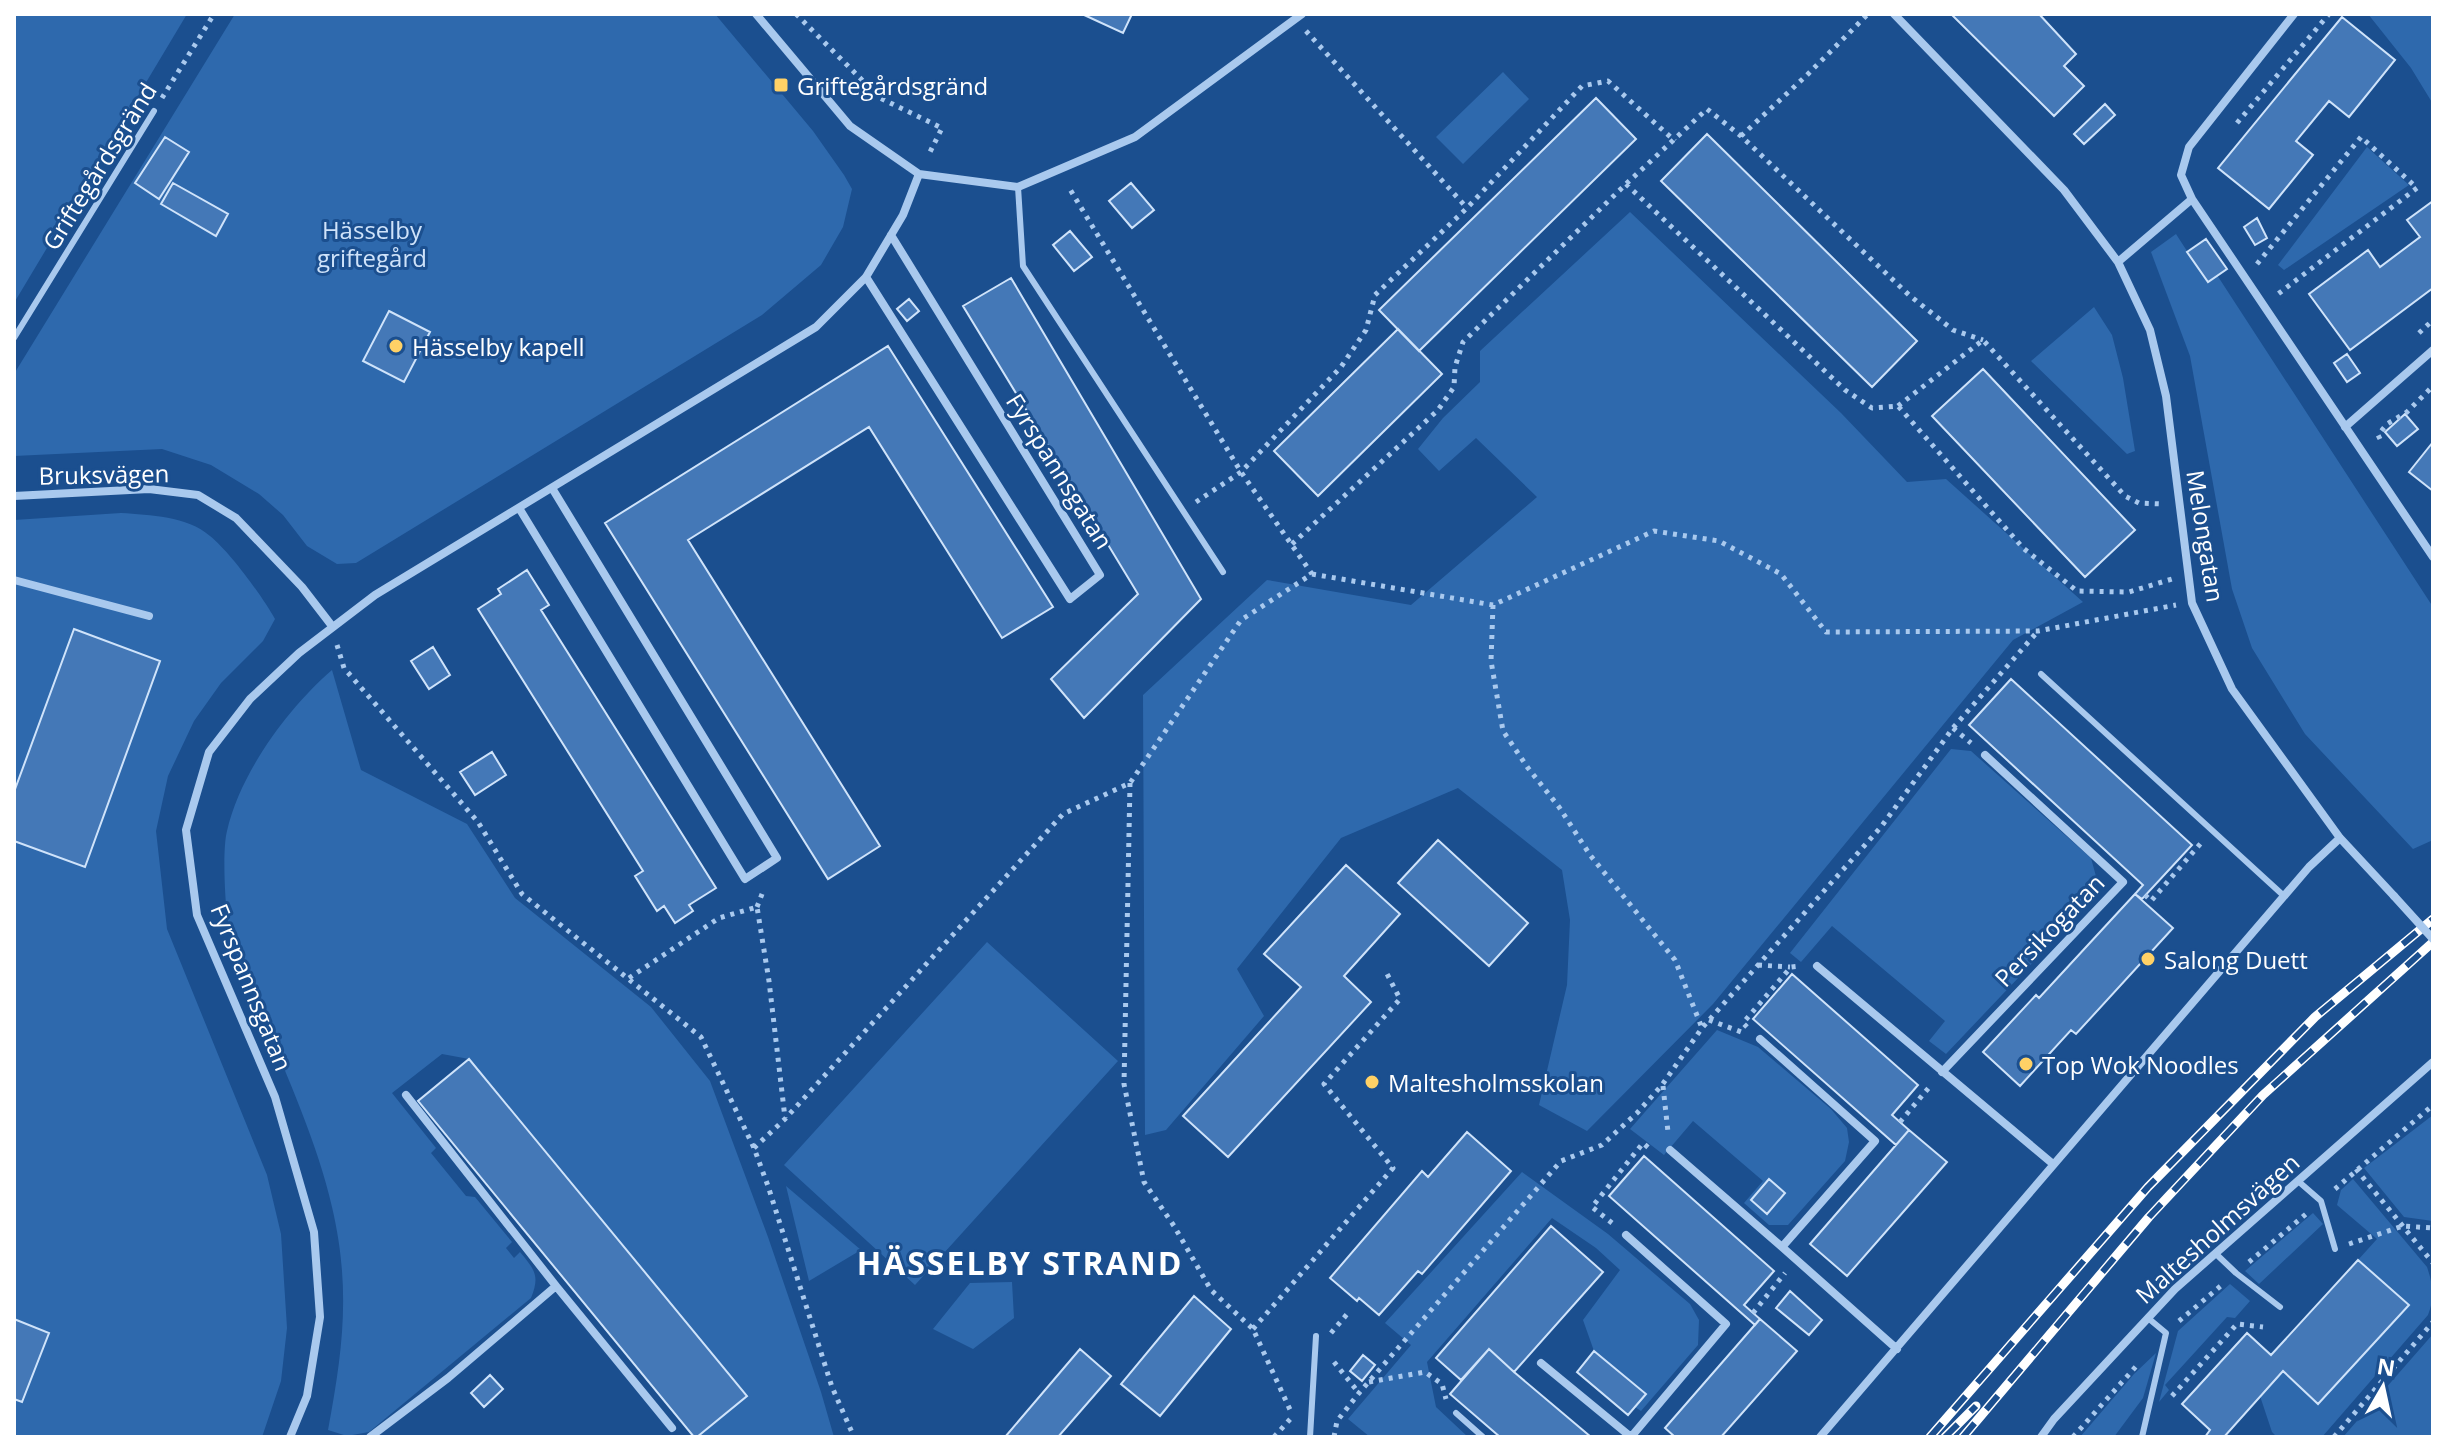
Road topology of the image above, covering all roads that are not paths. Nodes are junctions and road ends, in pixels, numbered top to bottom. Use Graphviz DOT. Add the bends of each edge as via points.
graph roads {
  1 [pos="756,14"];
  2 [pos="1894,14"];
  3 [pos="2294,14"];
  4 [pos="1299,16"];
  5 [pos="154,111"];
  6 [pos="919,174"];
  7 [pos="1018,187"];
  8 [pos="2192,199"];
  9 [pos="891,235"];
  10 [pos="2118,262"];
  11 [pos="866,277"];
  12 [pos="14,338"];
  13 [pos="2433,350"];
  14 [pos="2345,427"];
  15 [pos="552,488"];
  16 [pos="14,496"];
  17 [pos="519,508"];
  18 [pos="2433,557"];
  19 [pos="1223,572"];
  20 [pos="14,580"];
  21 [pos="149,616"];
  22 [pos="332,626"];
  23 [pos="2041,674"];
  24 [pos="1985,755"];
  25 [pos="2340,838"];
  26 [pos="2284,896"];
  27 [pos="2433,939"];
  28 [pos="1817,966"];
  29 [pos="1760,1039"];
  30 [pos="2433,1062"];
  31 [pos="1942,1072"];
  32 [pos="406,1095"];
  33 [pos="1670,1150"];
  34 [pos="2053,1164"];
  35 [pos="2298,1181"];
  36 [pos="1626,1235"];
  37 [pos="1782,1247"];
  38 [pos="2335,1249"];
  39 [pos="2215,1253"];
  40 [pos="556,1286"];
  41 [pos="2280,1307"];
  42 [pos="2148,1318"];
  43 [pos="1316,1336"];
  44 [pos="1897,1349"];
  45 [pos="1541,1363"];
  46 [pos="1456,1413"];
  47 [pos="672,1428"];
  48 [pos="290,1437"];
  49 [pos="370,1437"];
  50 [pos="1310,1437"];
  51 [pos="1483,1437"];
  52 [pos="1631,1437"];
  53 [pos="1820,1437"];
  54 [pos="2041,1437"];
  55 [pos="2142,1437"];
  1 -- 6 [label="street" via="850,126"];
  2 -- 10 [label="street, Melongatan" via="2064,190"];
  3 -- 8 [label="street" via="2189,147 2181,175"];
  4 -- 7 [label="street" via="1135,137"];
  5 -- 12 [label="lane, Griftegårdsgränd"];
  6 -- 7 [label="street"];
  6 -- 9 [label="street, Fyrspannsgatan"];
  7 -- 19 [label="lane" via="1023,266"];
  8 -- 10 [label="street"];
  8 -- 14 [label="street"];
  9 -- 11 [label="street, Fyrspannsgatan"];
  9 -- 11 [label="street, Fyrspannsgatan" via="1100,575 1070,599"];
  10 -- 25 [label="street, Melongatan" via="2150,330 2166,396 2192,603 2232,689"];
  11 -- 15 [label="street, Fyrspannsgatan" via="816,327"];
  13 -- 14 [label="street"];
  14 -- 18 [label="street"];
  15 -- 17 [label="street, Fyrspannsgatan"];
  15 -- 17 [label="street" via="777,858 745,879"];
  16 -- 22 [label="street, Bruksvägen" via="149,489 198,495 236,518"];
  17 -- 22 [label="street, Fyrspannsgatan"];
  20 -- 21 [label="street"];
  22 -- 48 [label="street, Fyrspannsgatan" via="250,699 209,752 186,830 197,915 275,1097 314,1232 320,1317 307,1396"];
  23 -- 26 [label="lane"];
  24 -- 31 [label="street, Persikogatan" via="2123,882"];
  25 -- 26 [label="street"];
  25 -- 27 [label="street, Melongatan, bridge"];
  26 -- 34 [label="street"];
  28 -- 31 [label="street"];
  29 -- 37 [label="street" via="1875,1141"];
  30 -- 35 [label="street, Maltesholmsvägen"];
  31 -- 34 [label="street"];
  32 -- 40 [label="street"];
  33 -- 37 [label="street"];
  34 -- 44 [label="street"];
  35 -- 38 [label="lane" via="2321,1201"];
  35 -- 39 [label="street, Maltesholmsvägen"];
  36 -- 52 [label="street" via="1726,1324"];
  37 -- 44 [label="street"];
  39 -- 41 [label="lane"];
  39 -- 42 [label="street, Maltesholmsvägen"];
  40 -- 47 [label="street"];
  40 -- 49 [label="street"];
  42 -- 54 [label="street, Maltesholmsvägen"];
  42 -- 55 [label="lane" via="2166,1333"];
  43 -- 50 [label="lane"];
  44 -- 53 [label="street"];
  45 -- 52 [label="street"];
  46 -- 51 [label="lane"];
}
